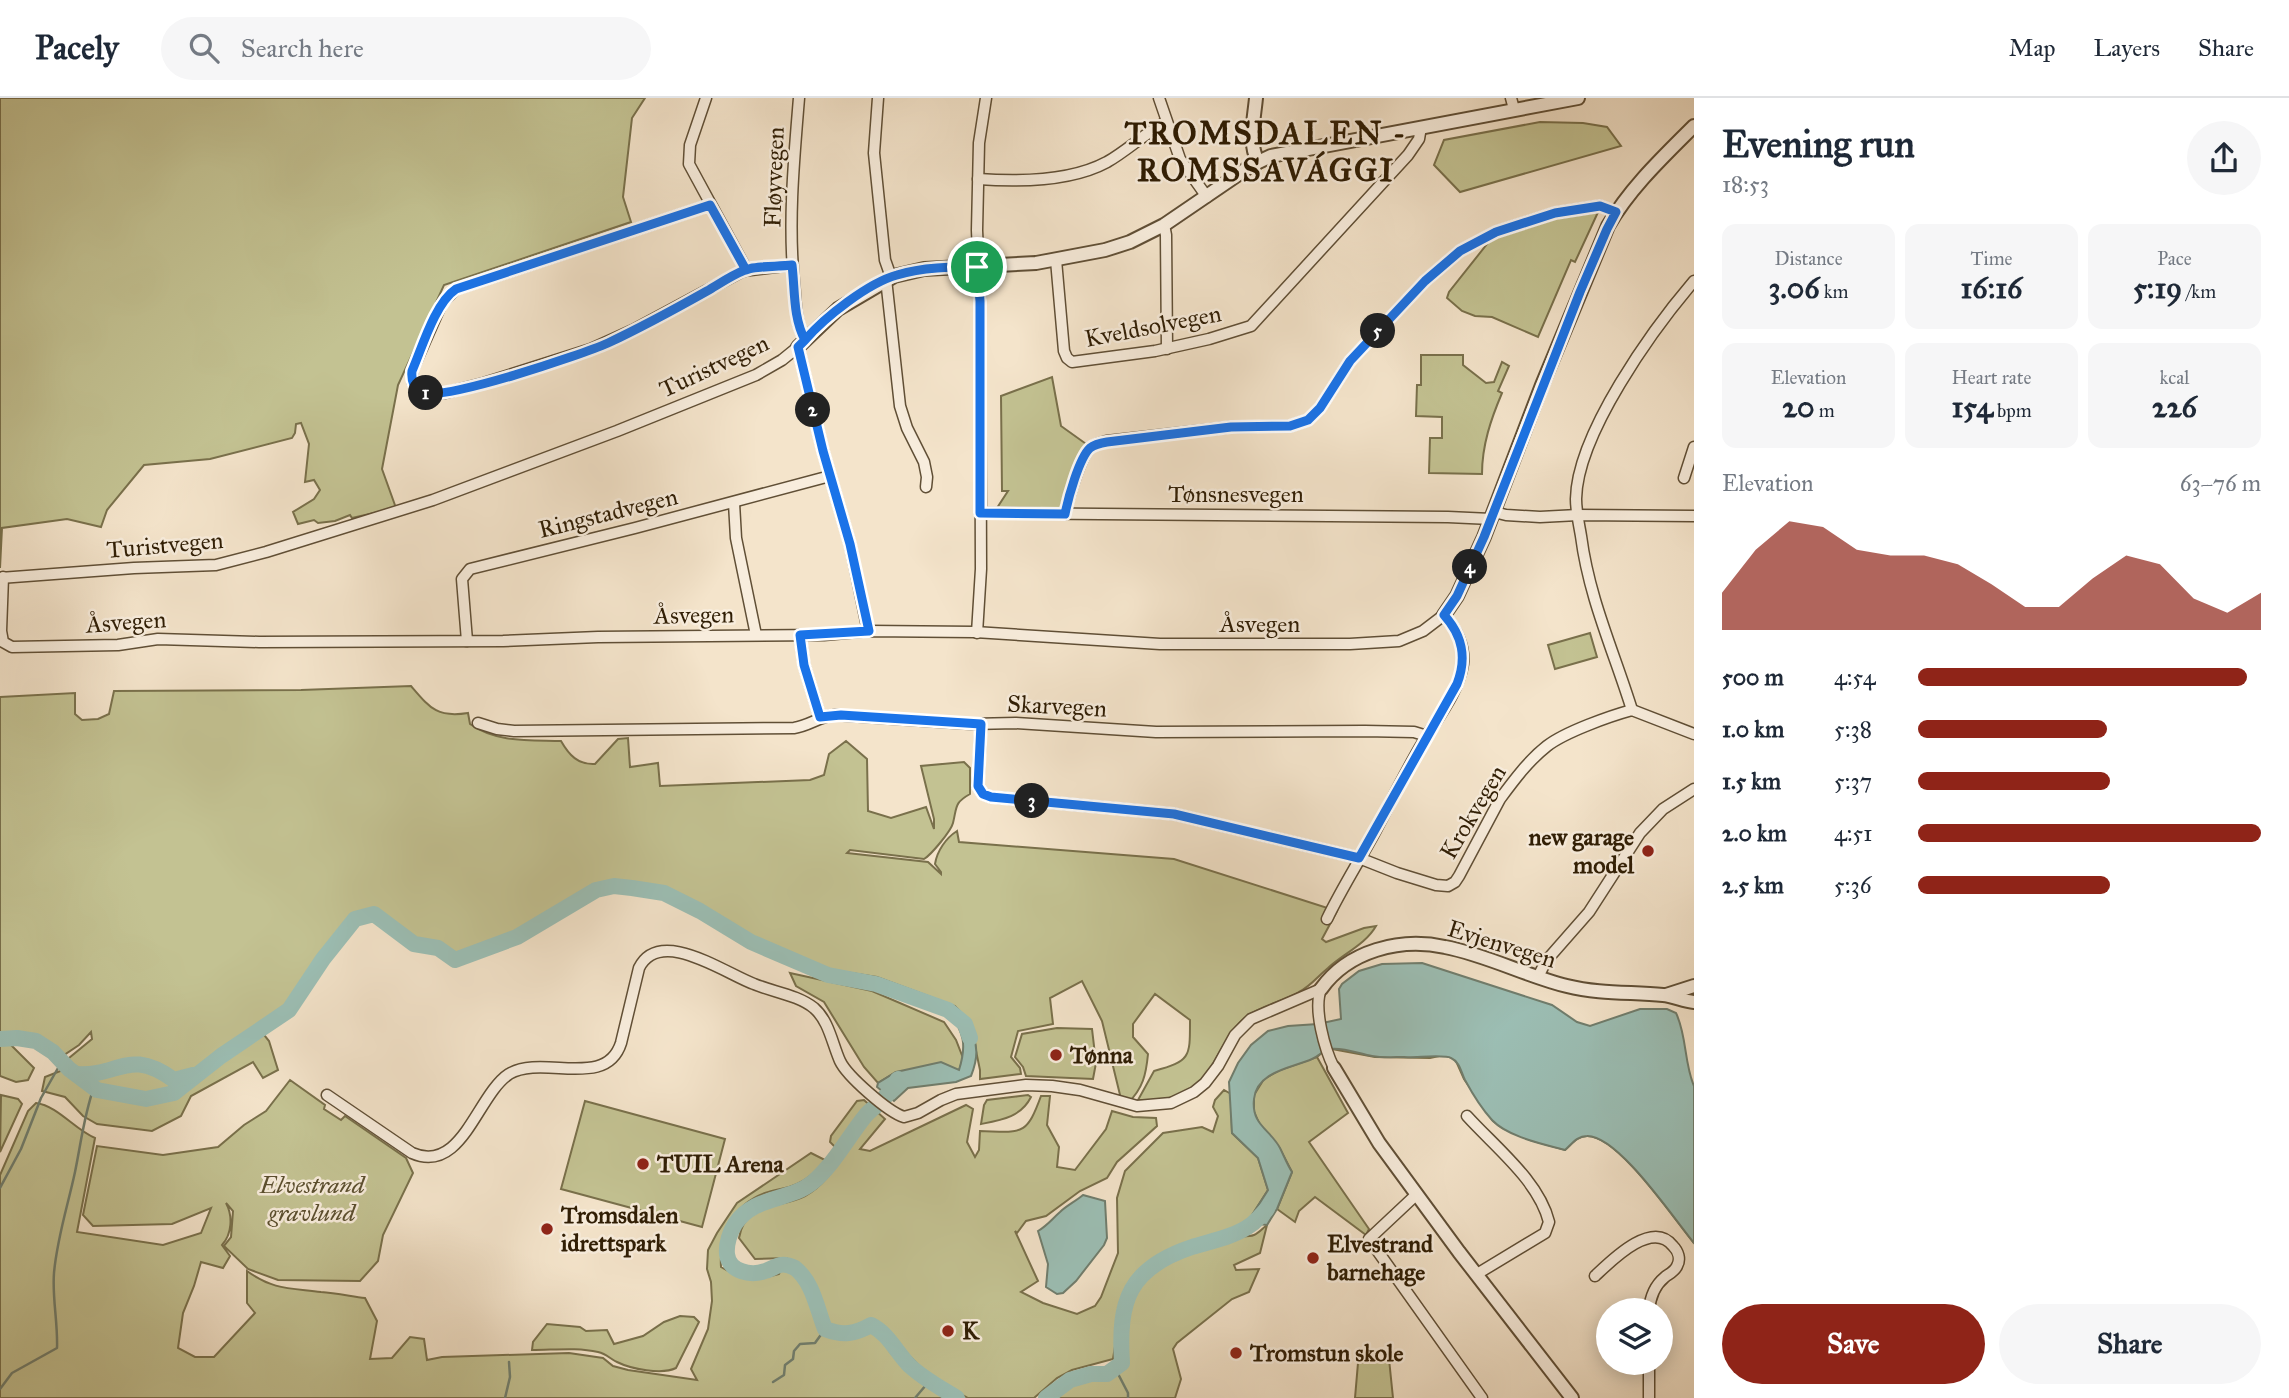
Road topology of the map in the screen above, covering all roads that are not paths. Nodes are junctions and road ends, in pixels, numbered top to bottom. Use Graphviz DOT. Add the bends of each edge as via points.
graph roads {
  1 [pos="706,98"];
  2 [pos="799,98"];
  3 [pos="878,98"];
  4 [pos="986,98"];
  5 [pos="1159,98"];
  6 [pos="1256,98"];
  7 [pos="1578,98"];
  8 [pos="1512,104"];
  9 [pos="1166,122"];
  10 [pos="1421,127"];
  11 [pos="1692,130"];
  12 [pos="1258,162"];
  13 [pos="978,179"];
  14 [pos="1206,197"];
  15 [pos="710,205"];
  16 [pos="1616,212"];
  17 [pos="1164,225"];
  18 [pos="1056,260"];
  19 [pos="792,265"];
  20 [pos="977,267"];
  21 [pos="746,270"];
  22 [pos="888,278"];
  23 [pos="1694,281"];
  24 [pos="801,343"];
  25 [pos="1167,349"];
  26 [pos="1694,447"];
  27 [pos="830,476"];
  28 [pos="1684,478"];
  29 [pos="926,487"];
  30 [pos="734,503"];
  31 [pos="980,513"];
  32 [pos="1065,514"];
  33 [pos="1492,515"];
  34 [pos="1578,515"];
  35 [pos="1694,516"];
  36 [pos="1,578"];
  37 [pos="1444,615"];
  38 [pos="869,631"];
  39 [pos="976,633"];
  40 [pos="756,635"];
  41 [pos="800,635"];
  42 [pos="467,641"];
  43 [pos="1632,710"];
  44 [pos="820,717"];
  45 [pos="478,723"];
  46 [pos="981,724"];
  47 [pos="1694,734"];
  48 [pos="1427,736"];
  49 [pos="1694,789"];
  50 [pos="1359,858"];
  51 [pos="1327,919"];
  52 [pos="1538,977"];
  53 [pos="1694,986"];
  54 [pos="1321,989"];
  55 [pos="1666,995"];
  56 [pos="1694,1002"];
  57 [pos="1334,1068"];
  58 [pos="327,1095"];
  59 [pos="1468,1116"];
  60 [pos="1417,1194"];
  61 [pos="1477,1274"];
  62 [pos="1595,1276"];
  63 [pos="1652,1298"];
  64 [pos="1649,1375"];
  65 [pos="1482,1398"];
  66 [pos="1572,1398"];
  67 [pos="1649,1398"];
  1 -- 15 [label="street" via="688,156"];
  2 -- 19 [label="street, Fløyvegen"];
  3 -- 22 [label="street" via="874,153"];
  4 -- 13 [label="street"];
  5 -- 9 [label="street"];
  6 -- 12 [label="street" via="1252,143"];
  7 -- 8 [label="street, Turistvegen"];
  8 -- 10 [label="street, Turistvegen"];
  9 -- 13 [label="street" via="1088,169 1038,181"];
  9 -- 14 [label="street" via="1181,161"];
  10 -- 12 [label="street, Turistvegen"];
  10 -- 25 [label="street, Kveldsolvegen" via="1408,155 1255,323"];
  11 -- 16 [label="street"];
  12 -- 14 [label="street, Turistvegen"];
  13 -- 20 [label="street"];
  14 -- 17 [label="street, Turistvegen"];
  15 -- 21 [label="street"];
  15 -- 21 [label="street" via="452,291 440,307 412,371 413,383 422,392 445,393 600,346"];
  16 -- 32 [label="street" via="1600,206 1555,213 1496,232 1460,251 1425,281 1350,361 1308,420 1290,426 1231,427 1092,447"];
  16 -- 33 [label="street"];
  17 -- 18 [label="street, Turistvegen" via="1122,245"];
  17 -- 25 [label="street"];
  18 -- 20 [label="street, Turistvegen"];
  18 -- 25 [label="street, Kveldsolvegen" via="1068,359 1079,362"];
  19 -- 21 [label="street"];
  19 -- 24 [label="street, Fløyvegen"];
  20 -- 22 [label="street, Turistvegen" via="925,269"];
  20 -- 31 [label="street"];
  22 -- 24 [label="street, Turistvegen" via="838,309"];
  22 -- 29 [label="street" via="900,406 924,462"];
  23 -- 34 [label="street" via="1650,339 1597,426 1578,482"];
  24 -- 27 [label="street, Fløyvegen"];
  24 -- 36 [label="street, Turistvegen" via="756,375 617,431 433,500 266,552 216,565"];
  26 -- 28 [label="street"];
  27 -- 30 [label="street, Ringstadvegen"];
  27 -- 38 [label="street, Fløyvegen"];
  30 -- 40 [label="street" via="736,538"];
  30 -- 42 [label="street, Ringstadvegen" via="470,569 462,579"];
  31 -- 32 [label="street, Tønsnesvegen"];
  31 -- 39 [label="street"];
  32 -- 33 [label="street, Tønsnesvegen"];
  33 -- 34 [label="street, Tønsnesvegen"];
  33 -- 37 [label="street"];
  34 -- 35 [label="street, Tønsnesvegen"];
  34 -- 43 [label="street" via="1589,586"];
  36 -- 42 [label="street, Åsvegen" via="2,638 12,647 118,645 158,639"];
  37 -- 39 [label="street, Åsvegen" via="1421,632 1388,643 1228,646"];
  37 -- 48 [label="street" via="1461,644 1462,665 1457,684"];
  38 -- 39 [label="street, Åsvegen"];
  38 -- 41 [label="street, Åsvegen"];
  40 -- 41 [label="street, Åsvegen"];
  40 -- 42 [label="street, Åsvegen"];
  41 -- 44 [label="street"];
  43 -- 47 [label="street"];
  43 -- 50 [label="street, Krokvegen" via="1557,740 1539,752 1500,799 1455,882 1444,887 1431,884"];
  44 -- 45 [label="street, Skarvegen" via="794,727 514,731"];
  44 -- 46 [label="street, Skarvegen"];
  46 -- 48 [label="street, Skarvegen" via="1175,733 1365,731"];
  46 -- 50 [label="street" via="978,786 991,797 1174,814"];
  48 -- 50 [label="street"];
  49 -- 52 [label="street" via="1663,809 1640,833 1589,912 1546,961"];
  50 -- 51 [label="street"];
  52 -- 54 [label="street, Evjenvegen" via="1444,946 1409,945 1363,955 1342,967"];
  52 -- 55 [label="street, Evjenvegen" via="1597,992"];
  53 -- 55 [label="street, Evjenvegen"];
  54 -- 57 [label="street" via="1317,1002"];
  54 -- 58 [label="street" via="1251,1019 1234,1035 1205,1083 1171,1102 1137,1106 1080,1090 1026,1085 956,1094 918,1113 901,1116 844,1069 823,1018 805,1003 697,958 661,951 642,961 621,1043 609,1062 583,1068 535,1066 511,1073 441,1155 412,1153"];
  55 -- 56 [label="street, Evjenvegen"];
  57 -- 60 [label="street" via="1379,1143"];
  59 -- 61 [label="street" via="1520,1171 1549,1222 1545,1233"];
  60 -- 61 [label="street"];
  60 -- 65 [label="street" via="1369,1239"];
  61 -- 66 [label="street"];
  62 -- 63 [label="street" via="1640,1241 1655,1237 1670,1242 1678,1263"];
  64 -- 67 [label="street"];
}
